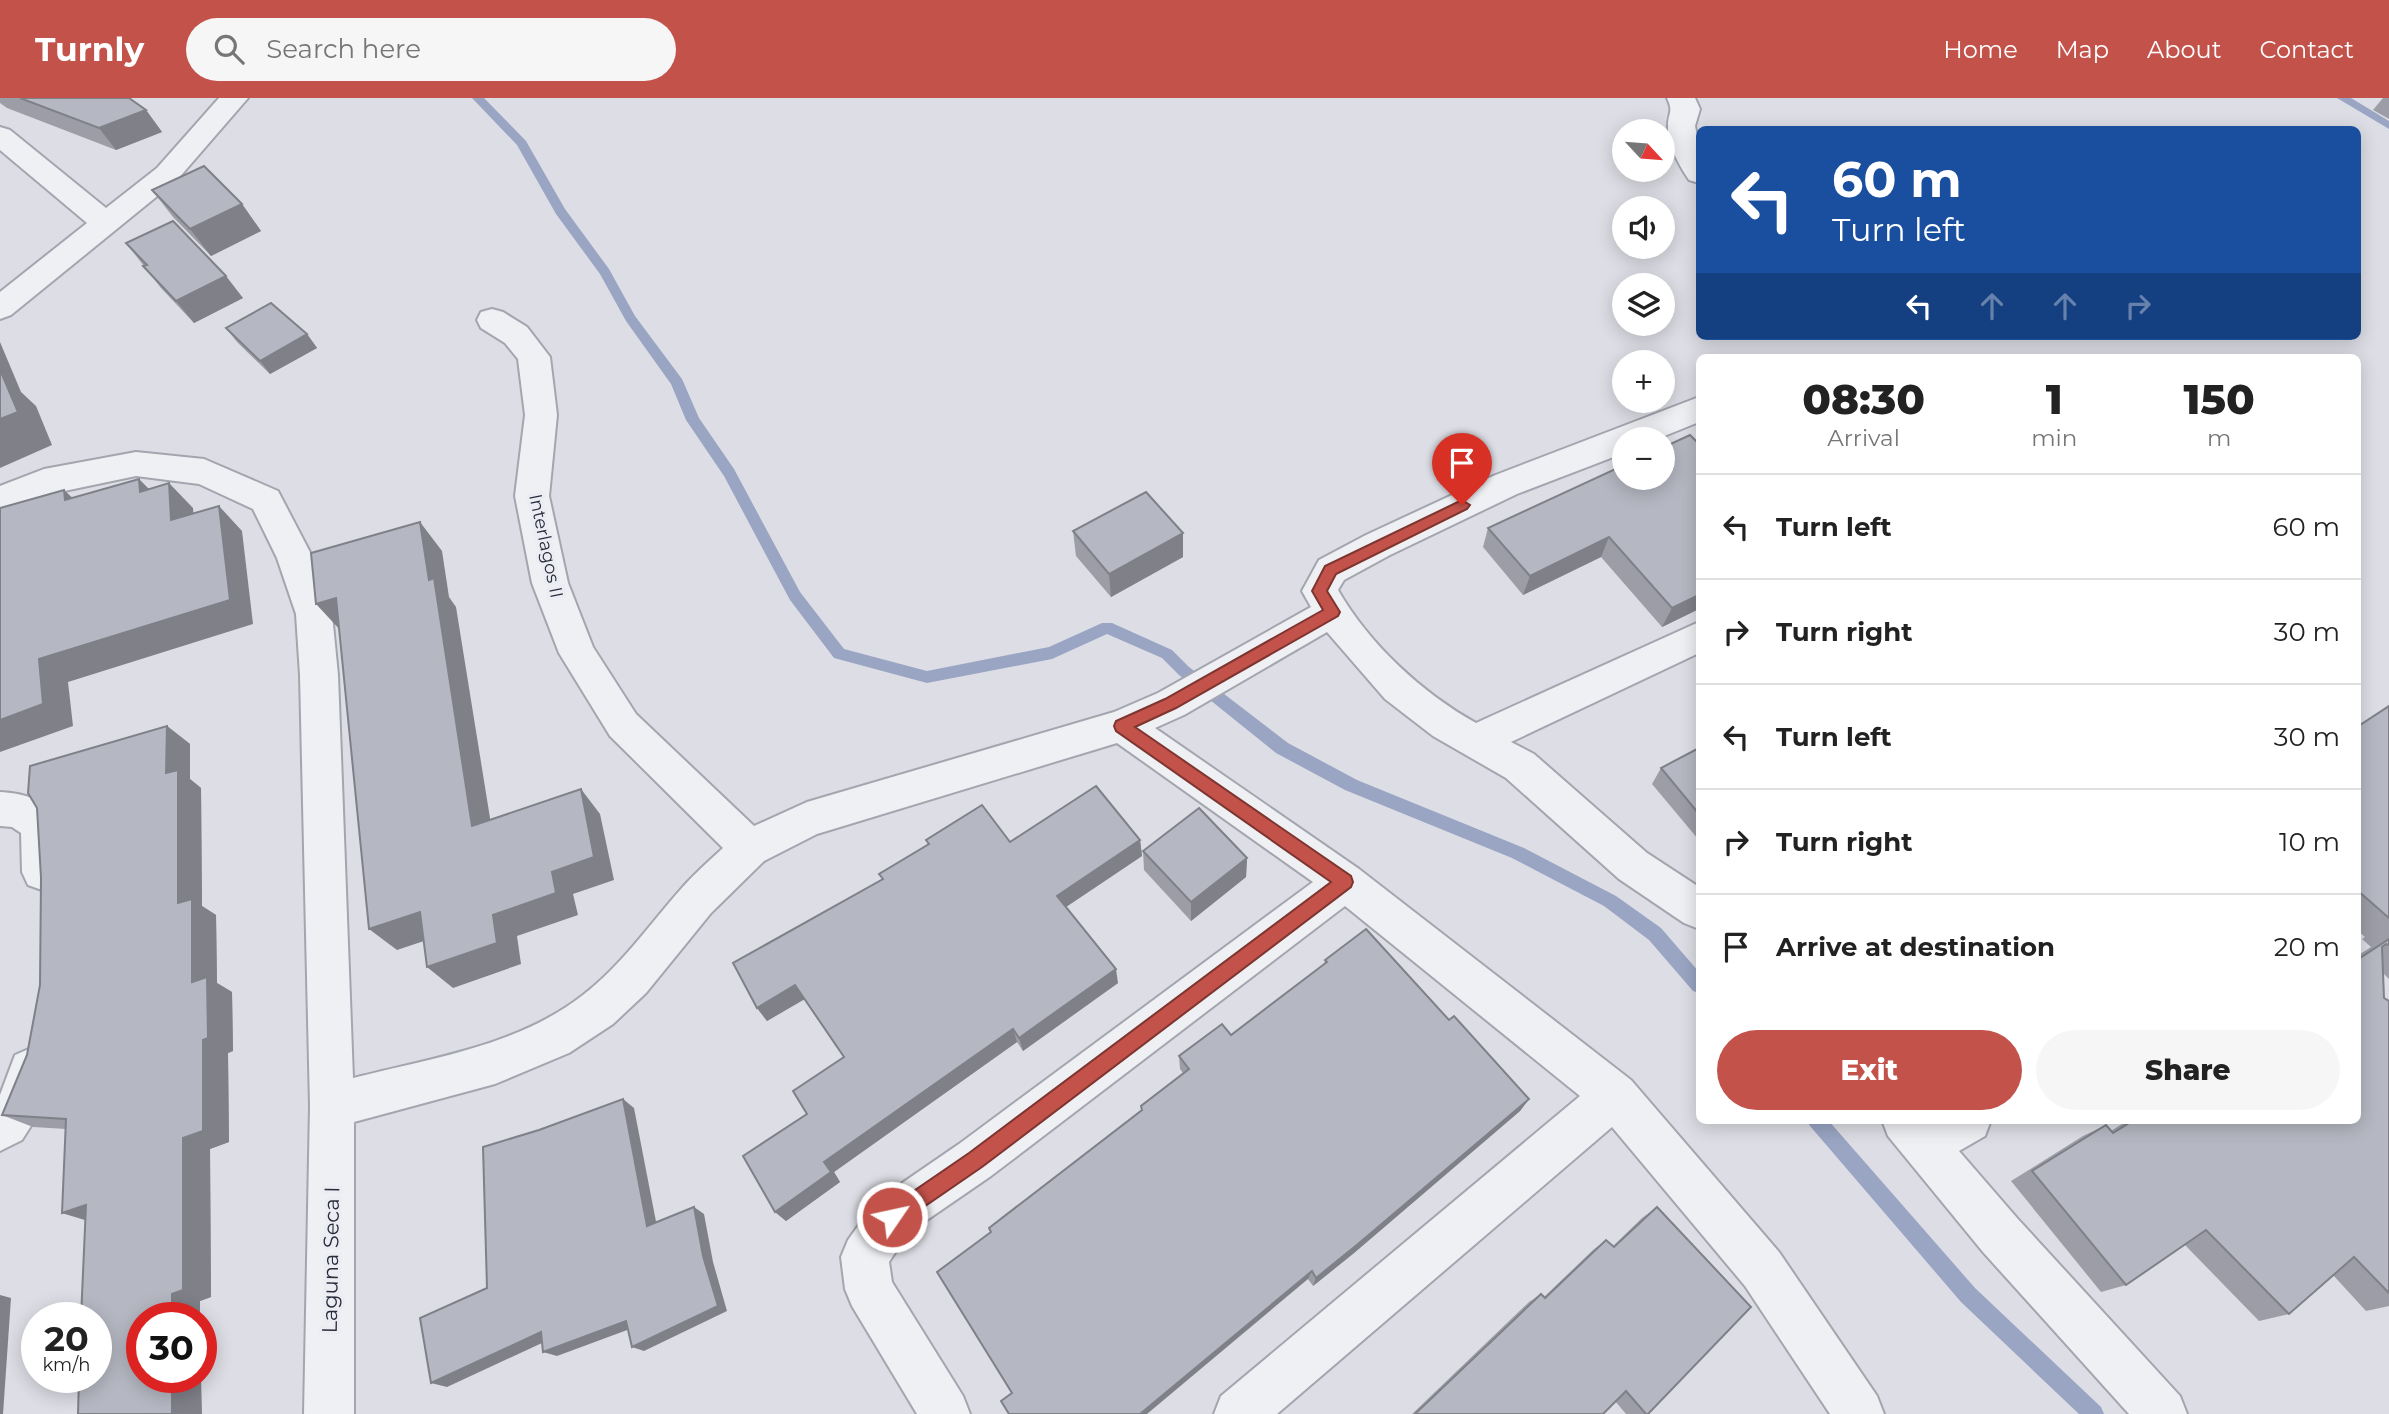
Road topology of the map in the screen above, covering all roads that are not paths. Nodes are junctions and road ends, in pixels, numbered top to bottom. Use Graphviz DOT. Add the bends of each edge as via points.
graph roads {
  1 [pos="234,98"];
  2 [pos="1681,98"];
  3 [pos="0,136"];
  4 [pos="1696,167"];
  5 [pos="106,223"];
  6 [pos="0,308"];
  7 [pos="492,320"];
  8 [pos="1696,410"];
  9 [pos="1656,427"];
  10 [pos="1612,445"];
  11 [pos="0,500"];
  12 [pos="1332,612"];
  13 [pos="1696,637"];
  14 [pos="1122,726"];
  15 [pos="1477,740"];
  16 [pos="0,809"];
  17 [pos="750,848"];
  18 [pos="1345,882"];
  19 [pos="43,903"];
  20 [pos="1696,908"];
  21 [pos="39,1035"];
  22 [pos="1615,1096"];
  23 [pos="332,1106"];
  24 [pos="1951,1124"];
  25 [pos="0,1129"];
  26 [pos="1915,1132"];
  27 [pos="329,1414"];
  28 [pos="945,1414"];
  29 [pos="1239,1414"];
  30 [pos="1859,1414"];
  31 [pos="2162,1414"];
  1 -- 5 [label="street" via="167,174"];
  2 -- 4 [label="street" via="1686,109 1680,130"];
  3 -- 5 [label="street"];
  5 -- 6 [label="street"];
  7 -- 17 [label="street, Interlagos II" via="516,335 534,357 541,415 532,496 550,583 577,653 623,725"];
  8 -- 9 [label="street"];
  10 -- 12 [label="street" via="1505,485 1331,570 1320,591"];
  11 -- 23 [label="street, Laguna Seca I" via="44,482 136,464 204,471 266,500 295,558 314,614"];
  12 -- 14 [label="street" via="1171,704"];
  12 -- 15 [label="street" via="1398,688 1446,725"];
  13 -- 15 [label="street"];
  14 -- 17 [label="street" via="807,819"];
  14 -- 18 [label="street"];
  15 -- 20 [label="street" via="1520,766 1633,866"];
  16 -- 19 [label="street" via="19,810 41,825"];
  17 -- 23 [label="street" via="697,900 631,979 598,1010 565,1031 495,1063"];
  18 -- 22 [label="street"];
  18 -- 28 [label="street" via="975,1160 892,1217 865,1257 869,1289"];
  21 -- 25 [label="street" via="27,1089"];
  22 -- 29 [label="street"];
  22 -- 30 [label="street" via="1762,1269"];
  23 -- 27 [label="street, Laguna Seca I"];
  24 -- 26 [label="street"];
  26 -- 31 [label="street" via="2000,1235"];
}
